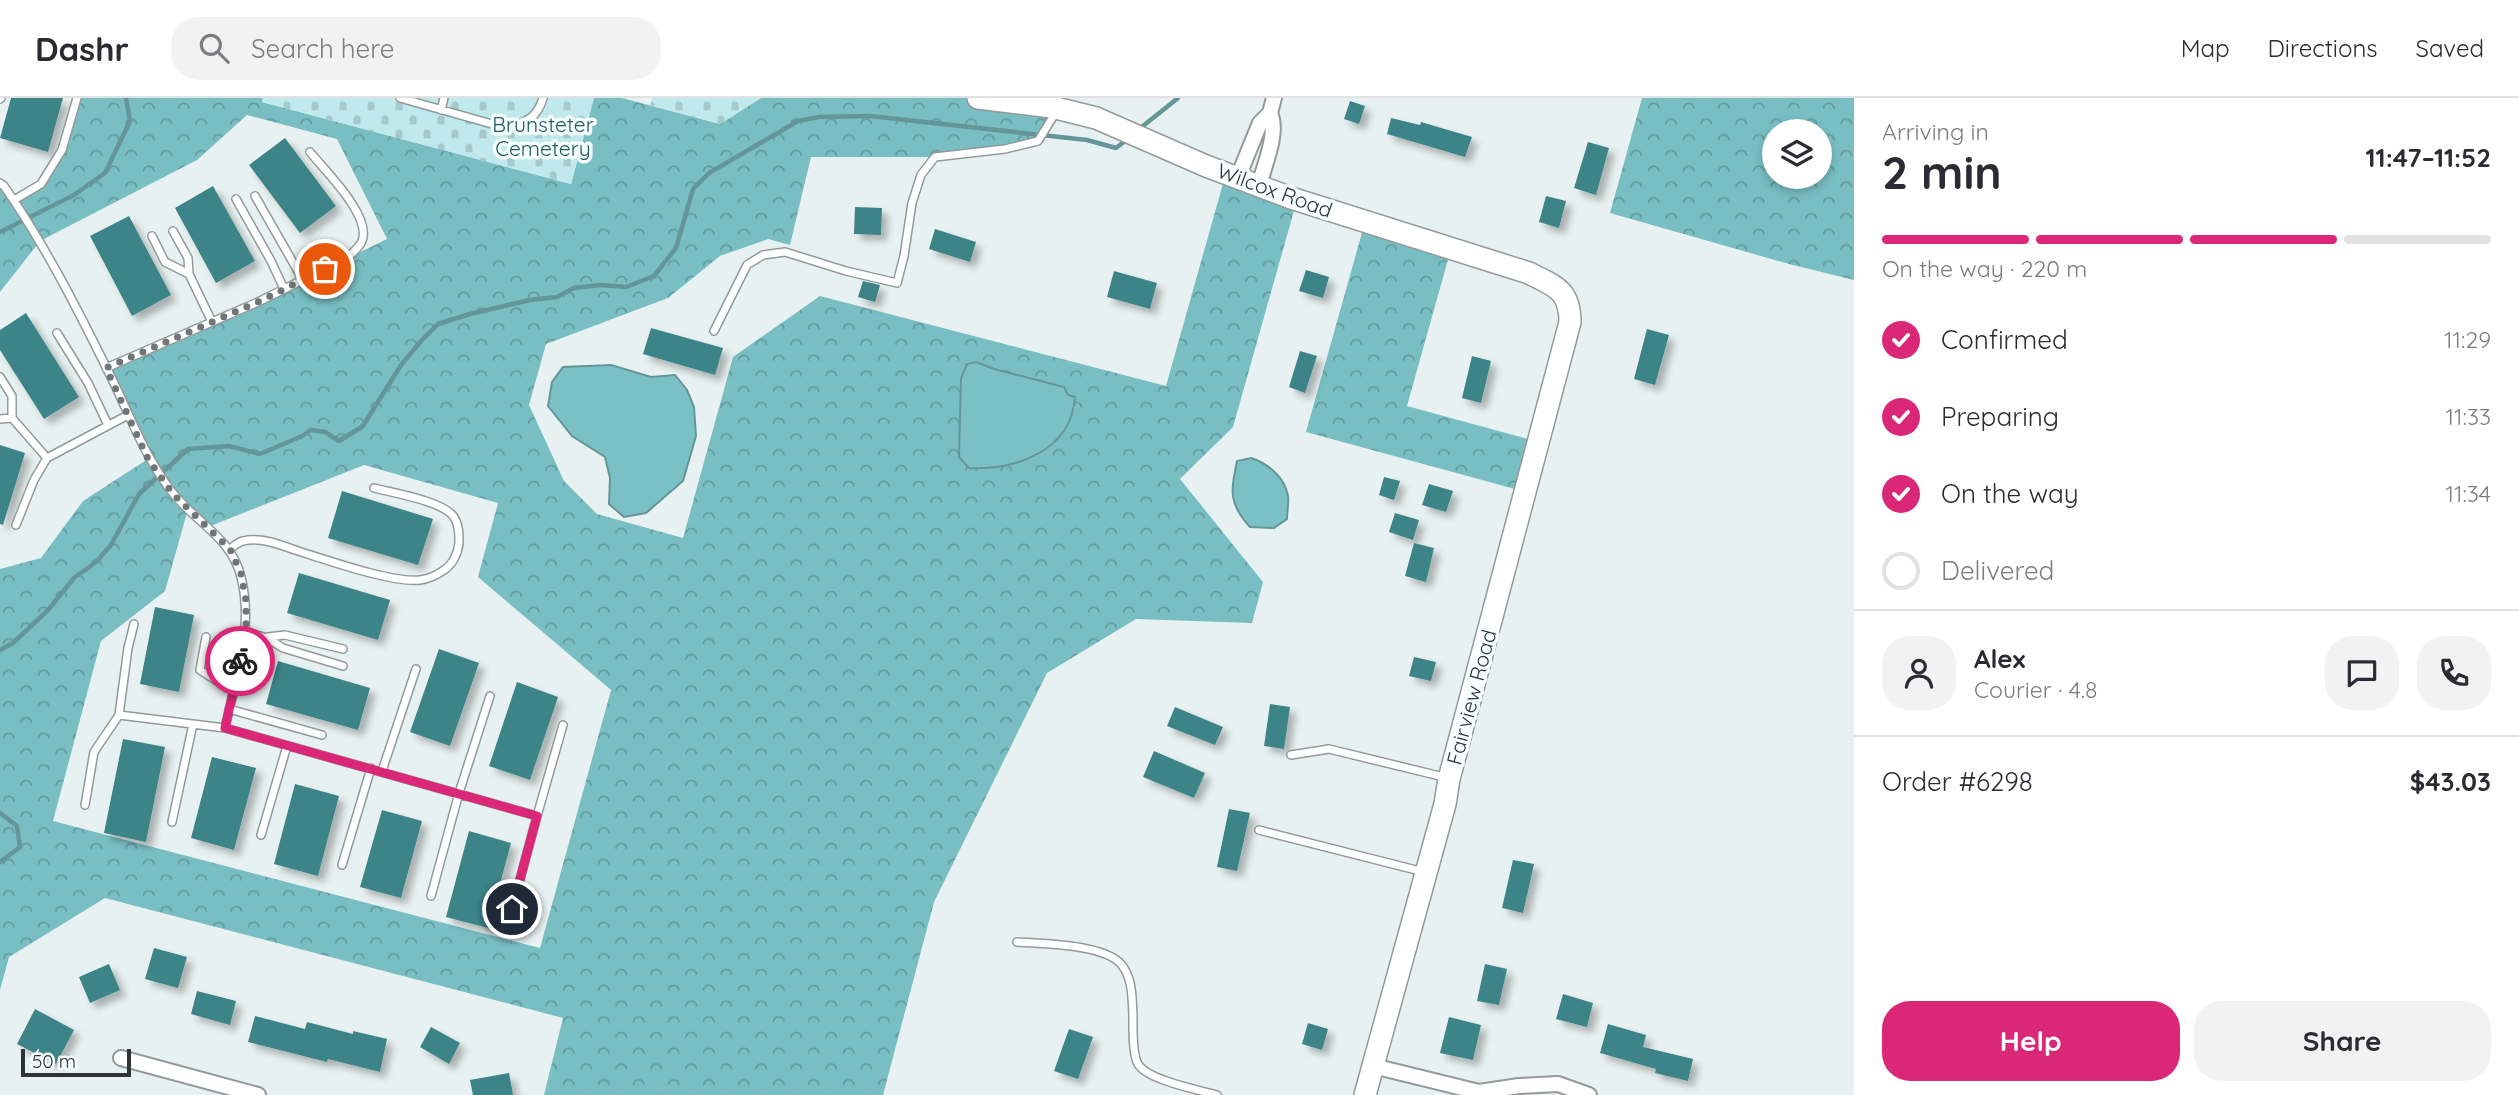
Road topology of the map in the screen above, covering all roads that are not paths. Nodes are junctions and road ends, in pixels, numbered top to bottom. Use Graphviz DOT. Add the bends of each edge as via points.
graph roads {
  1 [pos="77,98"];
  2 [pos="400,98"];
  3 [pos="444,98"];
  4 [pos="543,98"];
  5 [pos="978,98"];
  6 [pos="1275,98"];
  7 [pos="1058,109"];
  8 [pos="441,110"];
  9 [pos="1270,113"];
  10 [pos="310,152"];
  11 [pos="1238,177"];
  12 [pos="0,183"];
  13 [pos="1259,186"];
  14 [pos="255,195"];
  15 [pos="236,199"];
  16 [pos="14,200"];
  17 [pos="173,231"];
  18 [pos="152,236"];
  19 [pos="189,274"];
  20 [pos="303,280"];
  21 [pos="284,289"];
  22 [pos="1567,299"];
  23 [pos="212,321"];
  24 [pos="714,331"];
  25 [pos="57,333"];
  26 [pos="106,368"];
  27 [pos="0,377"];
  28 [pos="128,415"];
  29 [pos="12,418"];
  30 [pos="0,419"];
  31 [pos="108,425"];
  32 [pos="47,458"];
  33 [pos="374,488"];
  34 [pos="16,525"];
  35 [pos="230,549"];
  36 [pos="134,624"];
  37 [pos="246,632"];
  38 [pos="206,637"];
  39 [pos="267,638"];
  40 [pos="343,649"];
  41 [pos="343,666"];
  42 [pos="416,669"];
  43 [pos="233,691"];
  44 [pos="490,696"];
  45 [pos="229,709"];
  46 [pos="119,715"];
  47 [pos="193,724"];
  48 [pos="564,725"];
  49 [pos="225,728"];
  50 [pos="322,735"];
  51 [pos="288,746"];
  52 [pos="1291,755"];
  53 [pos="371,768"];
  54 [pos="382,771"];
  55 [pos="1449,779"];
  56 [pos="459,793"];
  57 [pos="85,805"];
  58 [pos="537,816"];
  59 [pos="172,822"];
  60 [pos="1259,830"];
  61 [pos="261,835"];
  62 [pos="342,865"];
  63 [pos="1426,872"];
  64 [pos="431,896"];
  65 [pos="512,909"];
  66 [pos="1017,942"];
  67 [pos="121,1058"];
  68 [pos="1373,1066"];
  69 [pos="258,1095"];
  70 [pos="1217,1095"];
  71 [pos="1365,1095"];
  72 [pos="1589,1095"];
  1 -- 16 [label="lane" via="62,150 41,184"];
  2 -- 8 [label="lane"];
  3 -- 8 [label="lane"];
  4 -- 8 [label="lane" via="534,116 511,126"];
  5 -- 7 [label="street, Wilcox Road"];
  6 -- 9 [label="street"];
  7 -- 11 [label="street, Wilcox Road" via="1097,118"];
  7 -- 24 [label="lane" via="1038,141 935,157 921,175 912,203 897,283 785,252 763,255 747,265"];
  9 -- 11 [label="street" via="1260,123"];
  9 -- 13 [label="street" via="1273,123"];
  10 -- 20 [label="lane" via="356,209 363,228 362,240 347,258"];
  11 -- 13 [label="street, Wilcox Road"];
  12 -- 16 [label="lane"];
  13 -- 22 [label="street, Wilcox Road" via="1529,273"];
  14 -- 20 [label="lane"];
  15 -- 21 [label="lane"];
  16 -- 26 [label="lane" via="32,225"];
  17 -- 19 [label="lane" via="188,258"];
  18 -- 19 [label="lane" via="165,262"];
  19 -- 23 [label="lane"];
  20 -- 21 [label="lane"];
  21 -- 23 [label="lane"];
  22 -- 55 [label="street, Fairview Road" via="1570,322"];
  23 -- 26 [label="lane"];
  25 -- 31 [label="lane"];
  26 -- 28 [label="lane"];
  27 -- 29 [label="lane" via="12,396"];
  28 -- 31 [label="lane"];
  28 -- 35 [label="lane" via="148,459 173,494"];
  29 -- 30 [label="lane"];
  29 -- 32 [label="lane"];
  31 -- 32 [label="lane"];
  32 -- 34 [label="lane"];
  33 -- 35 [label="lane" via="432,504 454,517 458,550 449,566 419,580 341,564 256,539 240,541"];
  35 -- 37 [label="lane" via="241,574"];
  36 -- 46 [label="lane"];
  37 -- 39 [label="lane"];
  37 -- 43 [label="lane"];
  38 -- 43 [label="lane" via="200,670"];
  39 -- 40 [label="lane" via="285,635"];
  39 -- 41 [label="lane" via="283,648"];
  42 -- 54 [label="lane"];
  43 -- 45 [label="lane"];
  44 -- 56 [label="lane"];
  45 -- 49 [label="lane"];
  45 -- 50 [label="lane"];
  46 -- 47 [label="lane"];
  46 -- 57 [label="lane" via="93,752"];
  47 -- 49 [label="lane"];
  47 -- 59 [label="lane"];
  48 -- 58 [label="lane"];
  49 -- 51 [label="lane"];
  51 -- 53 [label="lane"];
  51 -- 61 [label="lane"];
  52 -- 55 [label="lane" via="1329,749"];
  53 -- 54 [label="lane"];
  53 -- 62 [label="lane"];
  54 -- 56 [label="lane"];
  55 -- 63 [label="street, Fairview Road"];
  56 -- 58 [label="lane"];
  56 -- 64 [label="lane"];
  58 -- 65 [label="lane"];
  60 -- 63 [label="lane"];
  63 -- 68 [label="street, Fairview Road"];
  66 -- 70 [label="lane" via="1104,953 1121,964 1132,986 1137,1064 1149,1074"];
  67 -- 69 [label="street"];
  68 -- 71 [label="street, Fairview Road"];
  68 -- 72 [label="street" via="1479,1092 1558,1084"];
}
